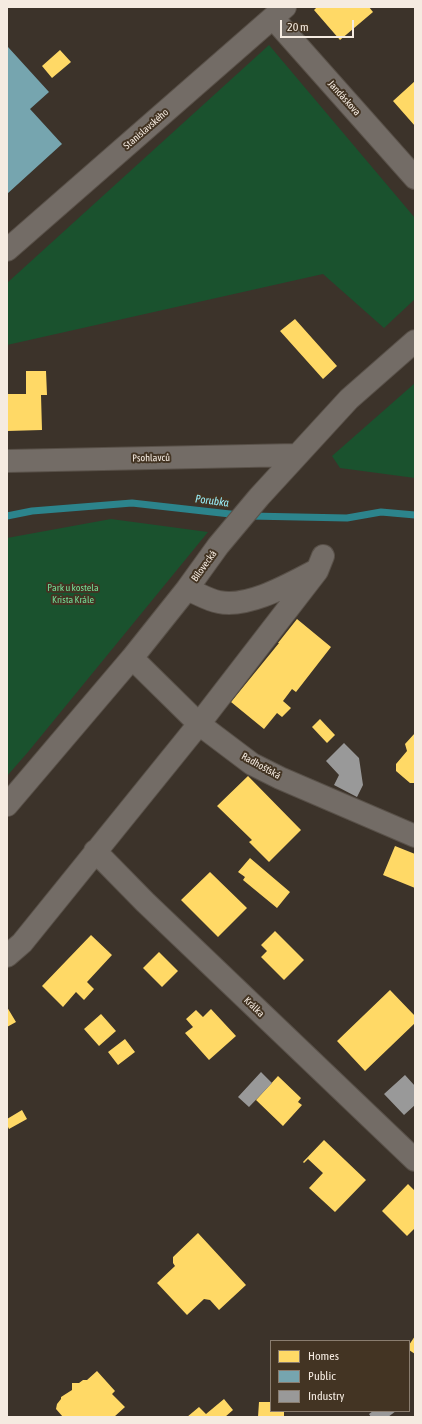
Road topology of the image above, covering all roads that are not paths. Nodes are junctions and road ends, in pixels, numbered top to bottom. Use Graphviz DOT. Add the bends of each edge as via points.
graph roads {
  1 [pos="279,13"];
  2 [pos="415,178"];
  3 [pos="7,250"];
  4 [pos="415,341"];
  5 [pos="296,455"];
  6 [pos="7,461"];
  7 [pos="187,589"];
  8 [pos="132,658"];
  9 [pos="199,724"];
  10 [pos="7,805"];
  11 [pos="415,836"];
  12 [pos="95,851"];
  13 [pos="7,956"];
  14 [pos="415,1160"];
  1 -- 2 [label="street, Jandáskova"];
  1 -- 3 [label="street, Stanislavského"];
  4 -- 5 [label="street, Bílovecká" via="349,399"];
  5 -- 6 [label="street, Psohlavců"];
  5 -- 7 [label="street, Bílovecká" via="218,546"];
  7 -- 8 [label="street, Bílovecká"];
  7 -- 9 [label="street" via="219,602 237,603 282,587 320,563"];
  8 -- 9 [label="street, Radhošťská"];
  8 -- 10 [label="street, Bílovecká"];
  9 -- 11 [label="street, Radhošťská" via="252,764"];
  9 -- 12 [label="street"];
  12 -- 13 [label="street" via="22,943"];
  12 -- 14 [label="street, Králka"];
}
